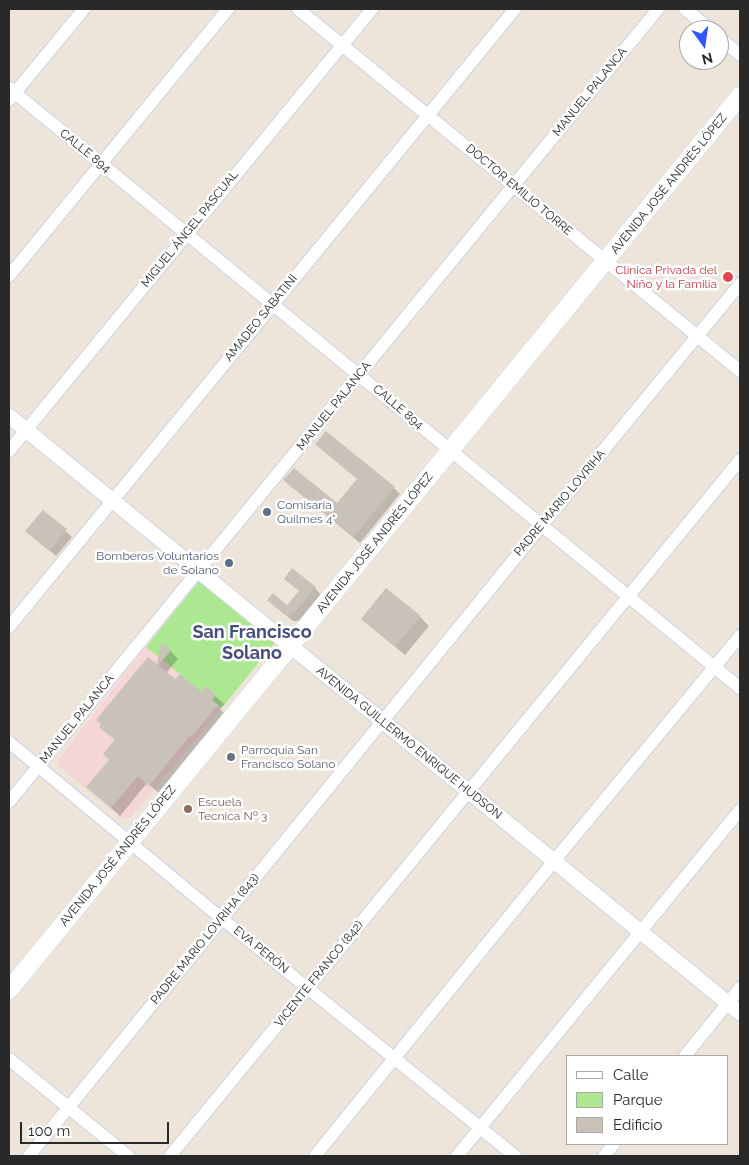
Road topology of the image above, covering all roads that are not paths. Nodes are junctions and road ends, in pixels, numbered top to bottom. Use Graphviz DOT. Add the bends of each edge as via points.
graph roads {
  1 [pos="84,9"];
  2 [pos="228,9"];
  3 [pos="298,9"];
  4 [pos="372,9"];
  5 [pos="515,9"];
  6 [pos="658,9"];
  7 [pos="685,9"];
  8 [pos="698,20"];
  9 [pos="342,45"];
  10 [pos="729,45"];
  11 [pos="740,54"];
  12 [pos="11,94"];
  13 [pos="740,96"];
  14 [pos="428,115"];
  15 [pos="101,164"];
  16 [pos="514,186"];
  17 [pos="187,234"];
  18 [pos="605,262"];
  19 [pos="9,276"];
  20 [pos="740,284"];
  21 [pos="271,305"];
  22 [pos="698,336"];
  23 [pos="740,371"];
  24 [pos="359,375"];
  25 [pos="9,416"];
  26 [pos="26,430"];
  27 [pos="9,451"];
  28 [pos="450,451"];
  29 [pos="740,460"];
  30 [pos="112,502"];
  31 [pos="542,525"];
  32 [pos="199,570"];
  33 [pos="628,596"];
  34 [pos="9,627"];
  35 [pos="740,636"];
  36 [pos="290,646"];
  37 [pos="715,667"];
  38 [pos="740,688"];
  39 [pos="382,722"];
  40 [pos="9,742"];
  41 [pos="38,766"];
  42 [pos="469,793"];
  43 [pos="9,802"];
  44 [pos="740,810"];
  45 [pos="130,842"];
  46 [pos="554,861"];
  47 [pos="221,918"];
  48 [pos="642,931"];
  49 [pos="308,988"];
  50 [pos="740,988"];
  51 [pos="9,990"];
  52 [pos="728,1003"];
  53 [pos="740,1013"];
  54 [pos="686,1055"];
  55 [pos="9,1059"];
  56 [pos="396,1059"];
  57 [pos="69,1109"];
  58 [pos="480,1128"];
  59 [pos="613,1145"];
  60 [pos="29,1156"];
  61 [pos="128,1156"];
  62 [pos="170,1156"];
  63 [pos="315,1156"];
  64 [pos="457,1156"];
  65 [pos="515,1156"];
  66 [pos="604,1156"];
  1 -- 12 [label="street"];
  2 -- 15 [label="street"];
  3 -- 9 [label="street, DOCTOR EMILIO TORRE"];
  4 -- 9 [label="street, MIGUEL ÁNGEL PASCUAL"];
  5 -- 14 [label="street, AMADEO SABATINI"];
  6 -- 16 [label="street, MANUEL PALANCA"];
  7 -- 8 [label="street"];
  9 -- 14 [label="street, DOCTOR EMILIO TORRE"];
  9 -- 17 [label="street, MIGUEL ÁNGEL PASCUAL"];
  10 -- 11 [label="street"];
  12 -- 15 [label="street, CALLE 894"];
  13 -- 18 [label="main road, AVENIDA JOSÉ ANDRÉS LÓPEZ"];
  14 -- 16 [label="street, DOCTOR EMILIO TORRE"];
  14 -- 21 [label="street, AMADEO SABATINI"];
  15 -- 17 [label="street, CALLE 894"];
  15 -- 19 [label="street"];
  16 -- 18 [label="street, DOCTOR EMILIO TORRE"];
  16 -- 24 [label="street, MANUEL PALANCA"];
  17 -- 21 [label="street, CALLE 894"];
  17 -- 26 [label="street, MIGUEL ÁNGEL PASCUAL"];
  18 -- 22 [label="street, DOCTOR EMILIO TORRE"];
  18 -- 28 [label="main road, AVENIDA JOSÉ ANDRÉS LÓPEZ"];
  20 -- 22 [label="street, PADRE MARIO LOVRIHA"];
  21 -- 24 [label="street, CALLE 894"];
  21 -- 30 [label="street, AMADEO SABATINI"];
  22 -- 23 [label="street, DOCTOR EMILIO TORRE"];
  22 -- 31 [label="street, PADRE MARIO LOVRIHA"];
  24 -- 28 [label="street, CALLE 894"];
  24 -- 32 [label="street, MANUEL PALANCA"];
  25 -- 26 [label="street, AVENIDA GUILLERMO ENRIQUE HUDSON"];
  26 -- 27 [label="street, MIGUEL ÁNGEL PASCUAL"];
  26 -- 30 [label="street, AVENIDA GUILLERMO ENRIQUE HUDSON"];
  28 -- 31 [label="street, CALLE 894"];
  28 -- 36 [label="main road, AVENIDA JOSÉ ANDRÉS LÓPEZ"];
  29 -- 33 [label="street, VICENTE FRANCO (842)"];
  30 -- 32 [label="street, AVENIDA GUILLERMO ENRIQUE HUDSON"];
  30 -- 34 [label="street, AMADEO SABATINI"];
  31 -- 33 [label="street, CALLE 894"];
  31 -- 39 [label="street, PADRE MARIO LOVRIHA"];
  32 -- 36 [label="street, AVENIDA GUILLERMO ENRIQUE HUDSON"];
  32 -- 41 [label="street, MANUEL PALANCA"];
  33 -- 37 [label="street, CALLE 894"];
  33 -- 42 [label="street, VICENTE FRANCO (842)"];
  35 -- 37 [label="street"];
  36 -- 39 [label="street, AVENIDA GUILLERMO ENRIQUE HUDSON"];
  36 -- 45 [label="main road, AVENIDA JOSÉ ANDRÉS LÓPEZ"];
  37 -- 38 [label="street, CALLE 894"];
  37 -- 46 [label="street"];
  39 -- 42 [label="street, AVENIDA GUILLERMO ENRIQUE HUDSON"];
  39 -- 47 [label="street, PADRE MARIO LOVRIHA (843)"];
  40 -- 41 [label="street, EVA PERÓN"];
  41 -- 43 [label="street, MANUEL PALANCA"];
  41 -- 45 [label="street, EVA PERÓN"];
  42 -- 46 [label="street, AVENIDA GUILLERMO ENRIQUE HUDSON"];
  42 -- 49 [label="street, VICENTE FRANCO (842)"];
  44 -- 48 [label="street"];
  45 -- 47 [label="street, EVA PERÓN"];
  45 -- 51 [label="main road, AVENIDA JOSÉ ANDRÉS LÓPEZ"];
  46 -- 48 [label="street, AVENIDA GUILLERMO ENRIQUE HUDSON"];
  46 -- 56 [label="street"];
  47 -- 49 [label="street, EVA PERÓN"];
  47 -- 57 [label="street, PADRE MARIO LOVRIHA (843)"];
  48 -- 52 [label="street, AVENIDA GUILLERMO ENRIQUE HUDSON"];
  48 -- 58 [label="street"];
  49 -- 56 [label="street, EVA PERÓN"];
  49 -- 62 [label="street, VICENTE FRANCO (842)"];
  50 -- 52 [label="street"];
  52 -- 53 [label="street, AVENIDA GUILLERMO ENRIQUE HUDSON"];
  52 -- 54 [label="street"];
  55 -- 57 [label="street"];
  56 -- 58 [label="street, EVA PERÓN"];
  56 -- 63 [label="street"];
  57 -- 60 [label="street, PADRE MARIO LOVRIHA (843)"];
  57 -- 61 [label="street"];
  58 -- 64 [label="street"];
  58 -- 65 [label="street, EVA PERÓN"];
  59 -- 66 [label="street"];
}
